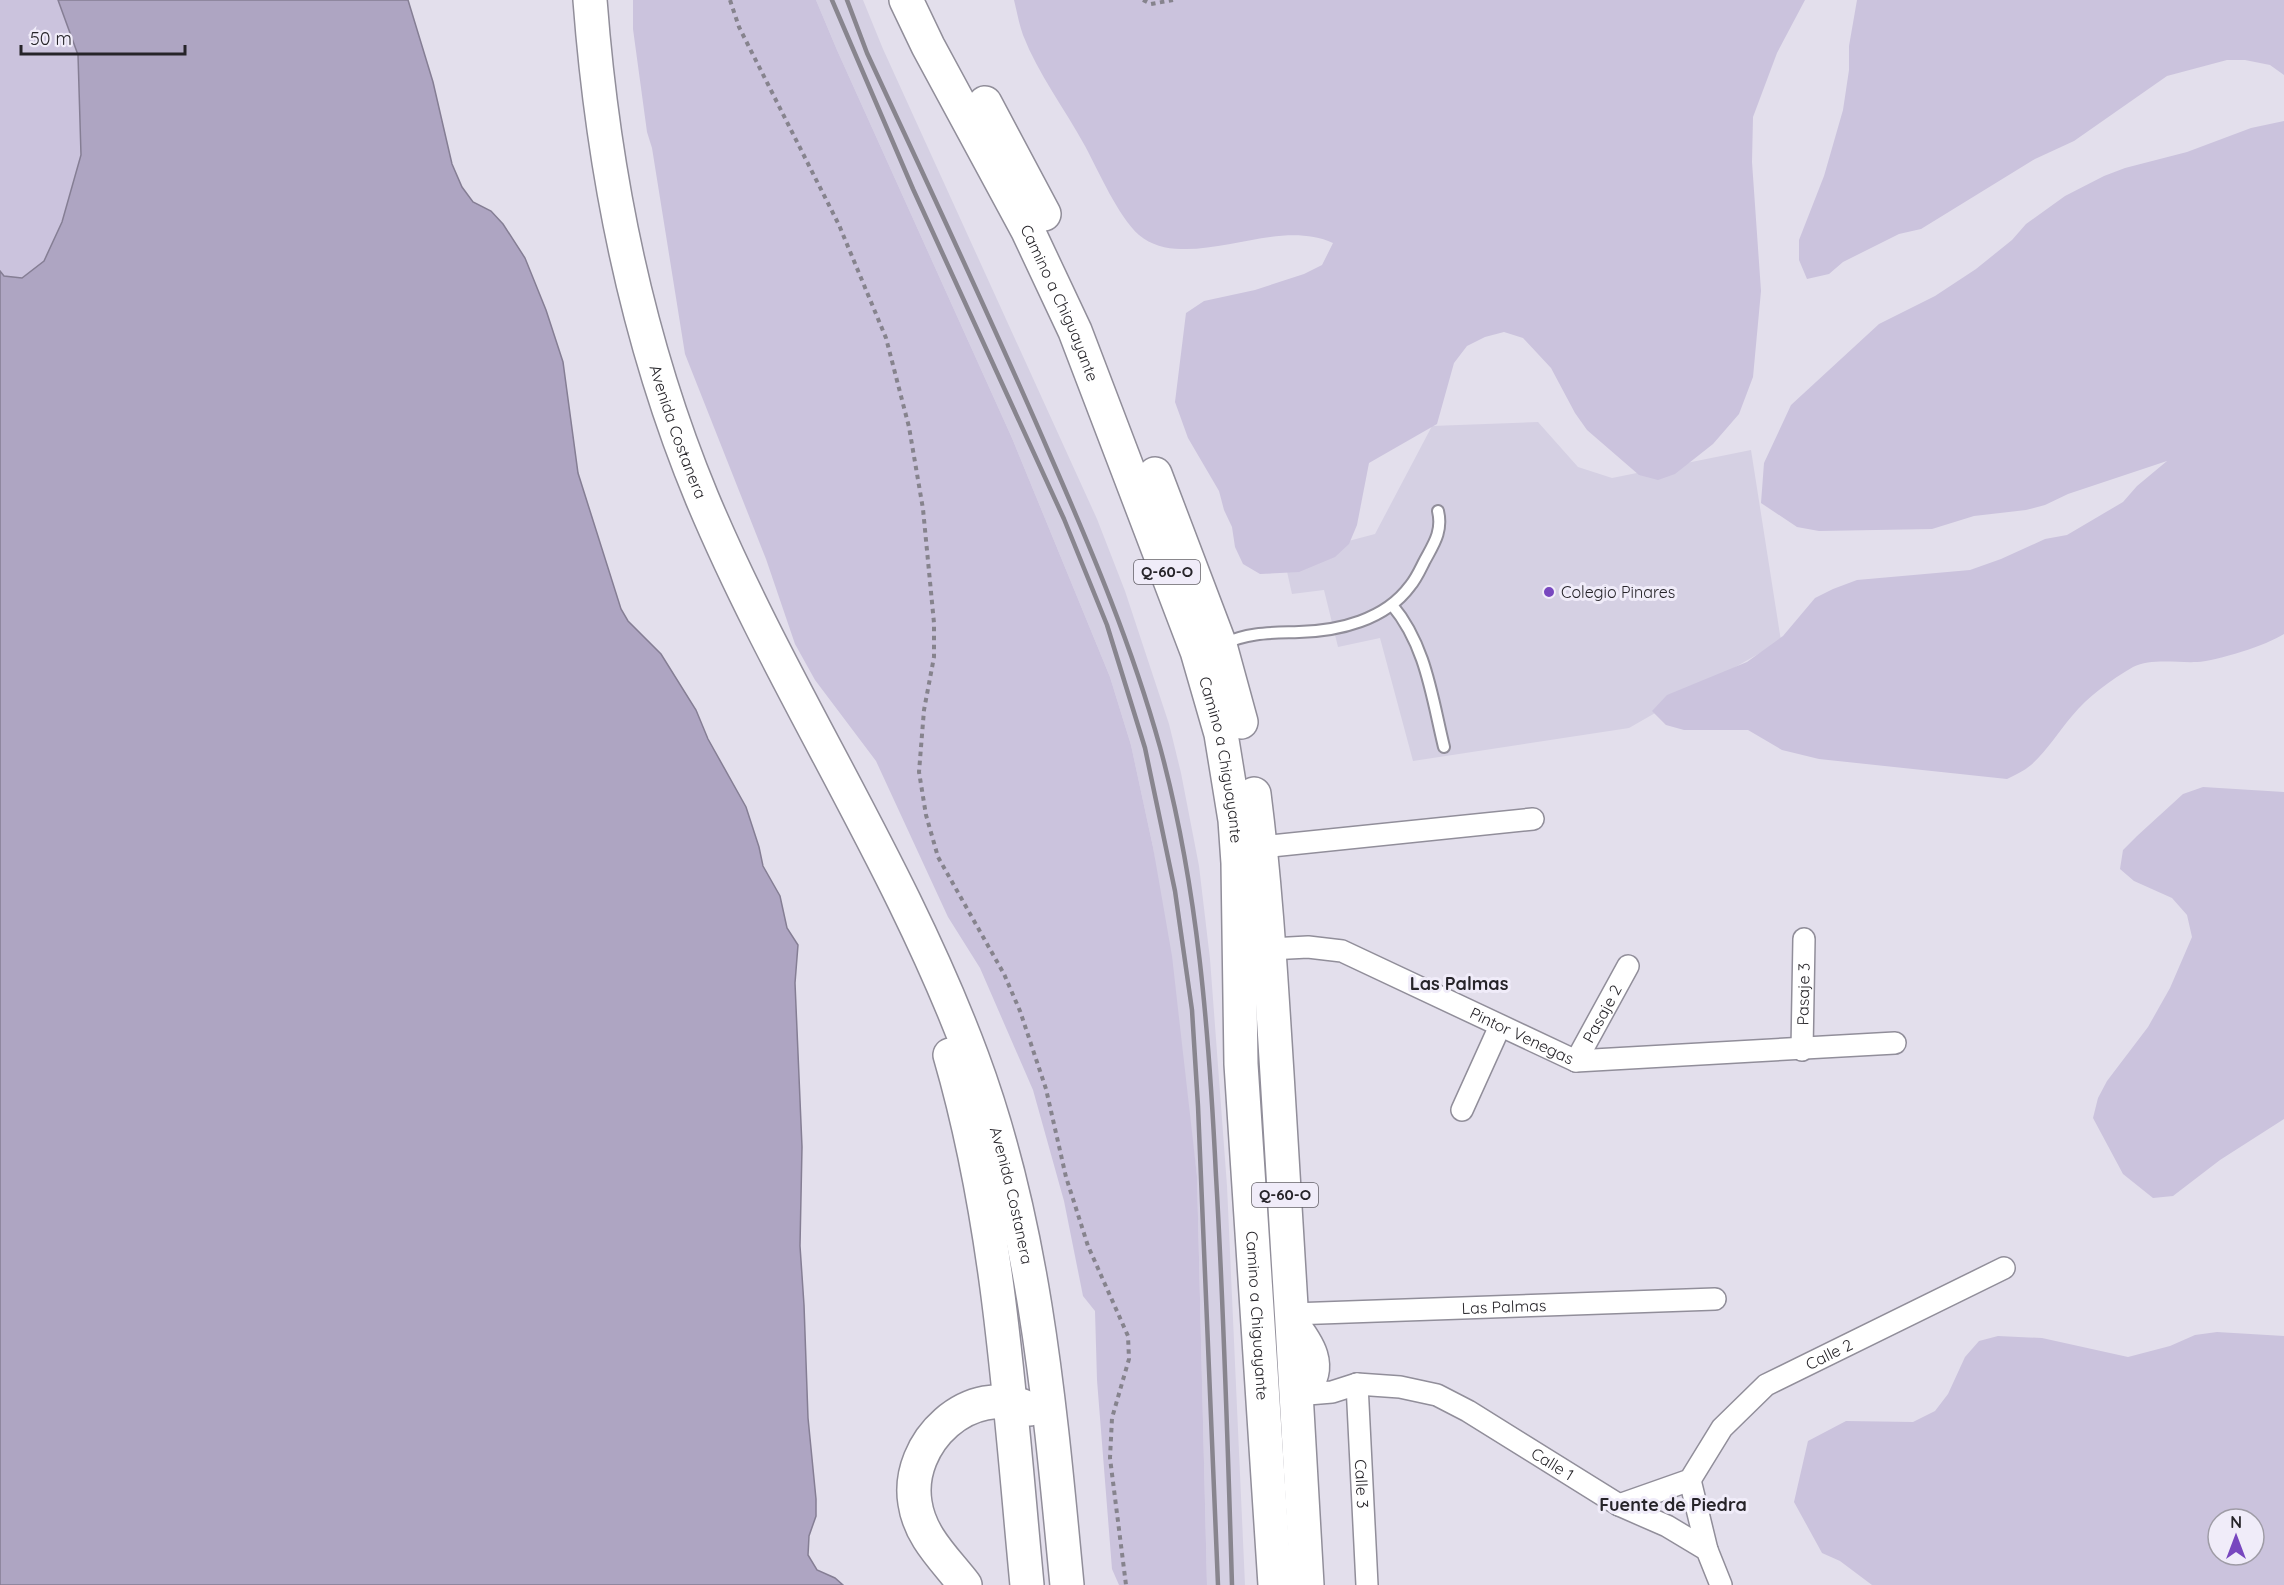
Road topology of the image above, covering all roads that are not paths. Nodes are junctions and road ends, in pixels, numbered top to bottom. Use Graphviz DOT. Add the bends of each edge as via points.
graph roads {
  1 [pos="590,0"];
  2 [pos="906,0"];
  3 [pos="931,0"];
  4 [pos="1438,511"];
  5 [pos="1392,605"];
  6 [pos="1220,645"];
  7 [pos="1444,747"];
  8 [pos="1533,819"];
  9 [pos="867,831"];
  10 [pos="1261,848"];
  11 [pos="1804,939"];
  12 [pos="1269,949"];
  13 [pos="1628,966"];
  14 [pos="1500,1026"];
  15 [pos="1895,1043"];
  16 [pos="1802,1050"];
  17 [pos="1576,1061"];
  18 [pos="1462,1110"];
  19 [pos="2004,1268"];
  20 [pos="1715,1299"];
  21 [pos="1292,1314"];
  22 [pos="1260,1354"];
  23 [pos="1320,1370"];
  24 [pos="1357,1384"];
  25 [pos="1302,1394"];
  26 [pos="1010,1403"];
  27 [pos="1051,1424"];
  28 [pos="1690,1480"];
  29 [pos="1619,1505"];
  30 [pos="1707,1550"];
  31 [pos="965,1585"];
  32 [pos="1027,1585"];
  33 [pos="1067,1585"];
  34 [pos="1275,1585"];
  35 [pos="1307,1585"];
  36 [pos="1367,1585"];
  37 [pos="1721,1585"];
  1 -- 9 [label="main road, Avenida Costanera" via="614,202 637,303 668,407 702,498 737,574"];
  2 -- 22 [label="main road, Camino a Chiguayante / Q-60-O" via="1028,231 1075,331 1210,692 1235,820 1241,1064"];
  3 -- 6 [label="main road, Camino a Chiguayante / Q-60-O" via="1088,305"];
  4 -- 5 [label="lane" via="1438,537 1412,585"];
  5 -- 6 [label="lane" via="1369,618 1332,628 1258,633"];
  5 -- 7 [label="lane" via="1421,653"];
  6 -- 10 [label="main road, Camino a Chiguayante / Q-60-O" via="1242,724"];
  8 -- 10 [label="street"];
  9 -- 26 [label="main road, Avenida Costanera" via="920,962 970,1127 990,1236"];
  9 -- 27 [label="main road, Avenida Costanera" via="939,974 990,1109 1029,1269"];
  10 -- 12 [label="main road, Camino a Chiguayante / Q-60-O"];
  11 -- 16 [label="street, Pasaje 3"];
  12 -- 14 [label="street, Pintor Venegas" via="1308,947 1342,951"];
  12 -- 21 [label="main road, Camino a Chiguayante / Q-60-O"];
  13 -- 17 [label="street, Pasaje 2"];
  14 -- 17 [label="street, Pintor Venegas"];
  14 -- 18 [label="street"];
  15 -- 16 [label="street, Pintor Venegas"];
  16 -- 17 [label="street, Pintor Venegas"];
  19 -- 28 [label="street, Calle 2" via="1766,1385 1722,1428"];
  20 -- 21 [label="street, Las Palmas"];
  21 -- 23 [label="street" via="1315,1350"];
  21 -- 25 [label="main road, Camino a Chiguayante / Q-60-O"];
  22 -- 25 [label="main road" via="1278,1378"];
  22 -- 34 [label="main road, Camino a Chiguayante / Q-60-O"];
  23 -- 24 [label="street, Calle 1"];
  23 -- 25 [label="street" via="1316,1382"];
  24 -- 25 [label="street, Calle 1" via="1332,1392"];
  24 -- 29 [label="street, Calle 1" via="1437,1395"];
  24 -- 36 [label="street, Calle 3"];
  25 -- 35 [label="main road, Camino a Chiguayante / Q-60-O"];
  26 -- 27 [label="main road" via="1029,1409"];
  26 -- 31 [label="main road" via="980,1405 952,1417 933,1435 916,1468 914,1502 923,1530"];
  26 -- 32 [label="main road, Avenida Costanera"];
  27 -- 33 [label="main road, Avenida Costanera"];
  28 -- 29 [label="street"];
  28 -- 30 [label="street"];
  29 -- 30 [label="street, Calle 1" via="1667,1526"];
  30 -- 37 [label="street"];
}
